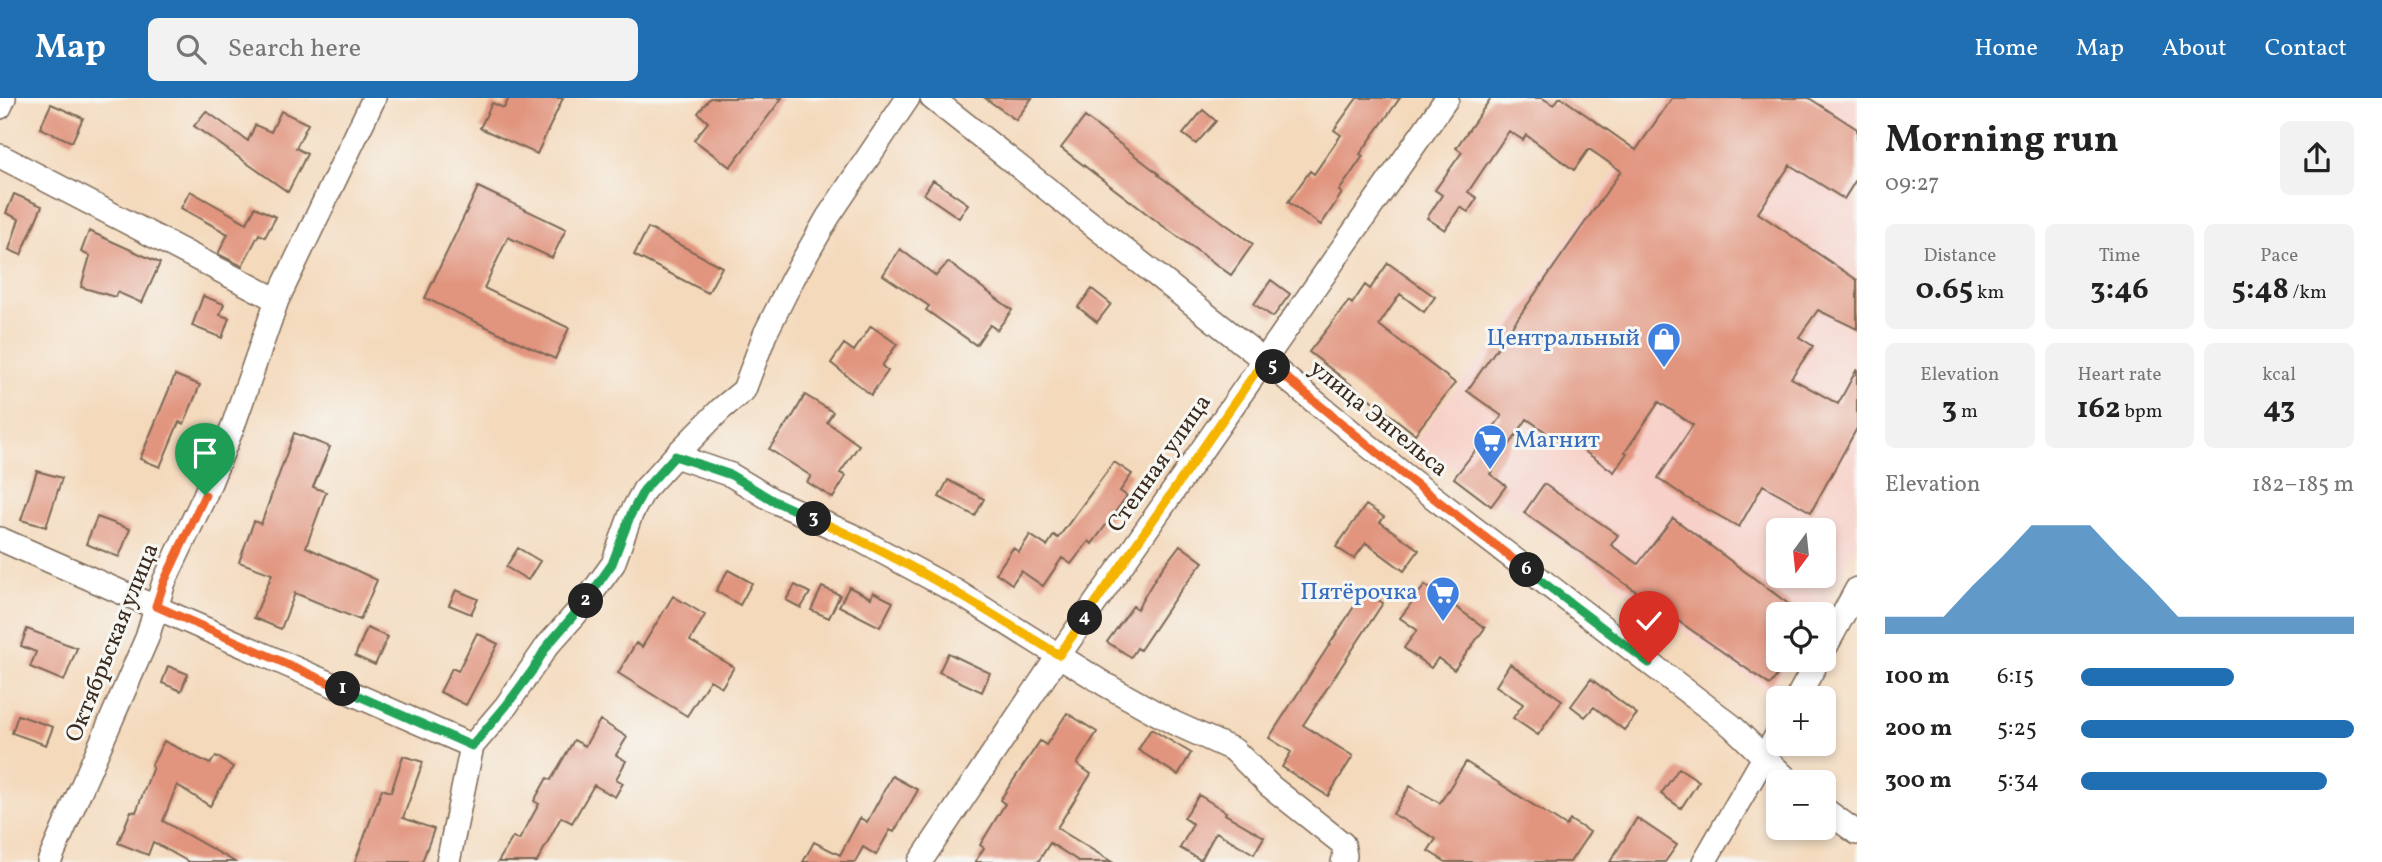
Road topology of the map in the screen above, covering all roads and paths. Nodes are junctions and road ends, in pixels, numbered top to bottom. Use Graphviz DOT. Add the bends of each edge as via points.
graph roads {
  1 [pos="4,98"];
  2 [pos="374,98"];
  3 [pos="908,98"];
  4 [pos="932,98"];
  5 [pos="1447,98"];
  6 [pos="0,107"];
  7 [pos="0,156"];
  8 [pos="277,300"];
  9 [pos="1264,360"];
  10 [pos="675,456"];
  11 [pos="0,539"];
  12 [pos="1857,589"];
  13 [pos="156,606"];
  14 [pos="1836,628"];
  15 [pos="1059,655"];
  16 [pos="472,746"];
  17 [pos="1766,754"];
  18 [pos="1764,758"];
  19 [pos="1777,770"];
  20 [pos="1836,818"];
  21 [pos="1857,833"];
  22 [pos="49,862"];
  23 [pos="448,862"];
  24 [pos="920,862"];
  25 [pos="1343,862"];
  26 [pos="1704,862"];
  1 -- 6 [label="street"];
  2 -- 8 [label="street, Октябрьская улица"];
  3 -- 10 [label="street" via="828,217 792,280 744,390"];
  4 -- 9 [label="street, улица Энгельса"];
  5 -- 9 [label="street, Степная улица"];
  7 -- 8 [label="street"];
  8 -- 13 [label="street, Октябрьская улица" via="233,426"];
  9 -- 15 [label="street, Степная улица"];
  9 -- 18 [label="street, улица Энгельса" via="1403,474 1732,726"];
  10 -- 15 [label="street" via="731,475 774,501 853,536 957,592"];
  10 -- 16 [label="street" via="644,490 612,564"];
  11 -- 13 [label="street"];
  12 -- 14 [label="street"];
  13 -- 16 [label="street"];
  13 -- 22 [label="street, Октябрьская улица" via="148,638"];
  15 -- 24 [label="street, Степная улица"];
  15 -- 25 [label="street" via="1174,723 1234,750 1270,786 1343,844"];
  16 -- 23 [label="street"];
  17 -- 18 [label="street"];
  18 -- 19 [label="street, улица Энгельса"];
  18 -- 26 [label="street"];
  20 -- 21 [label="street"];
}
